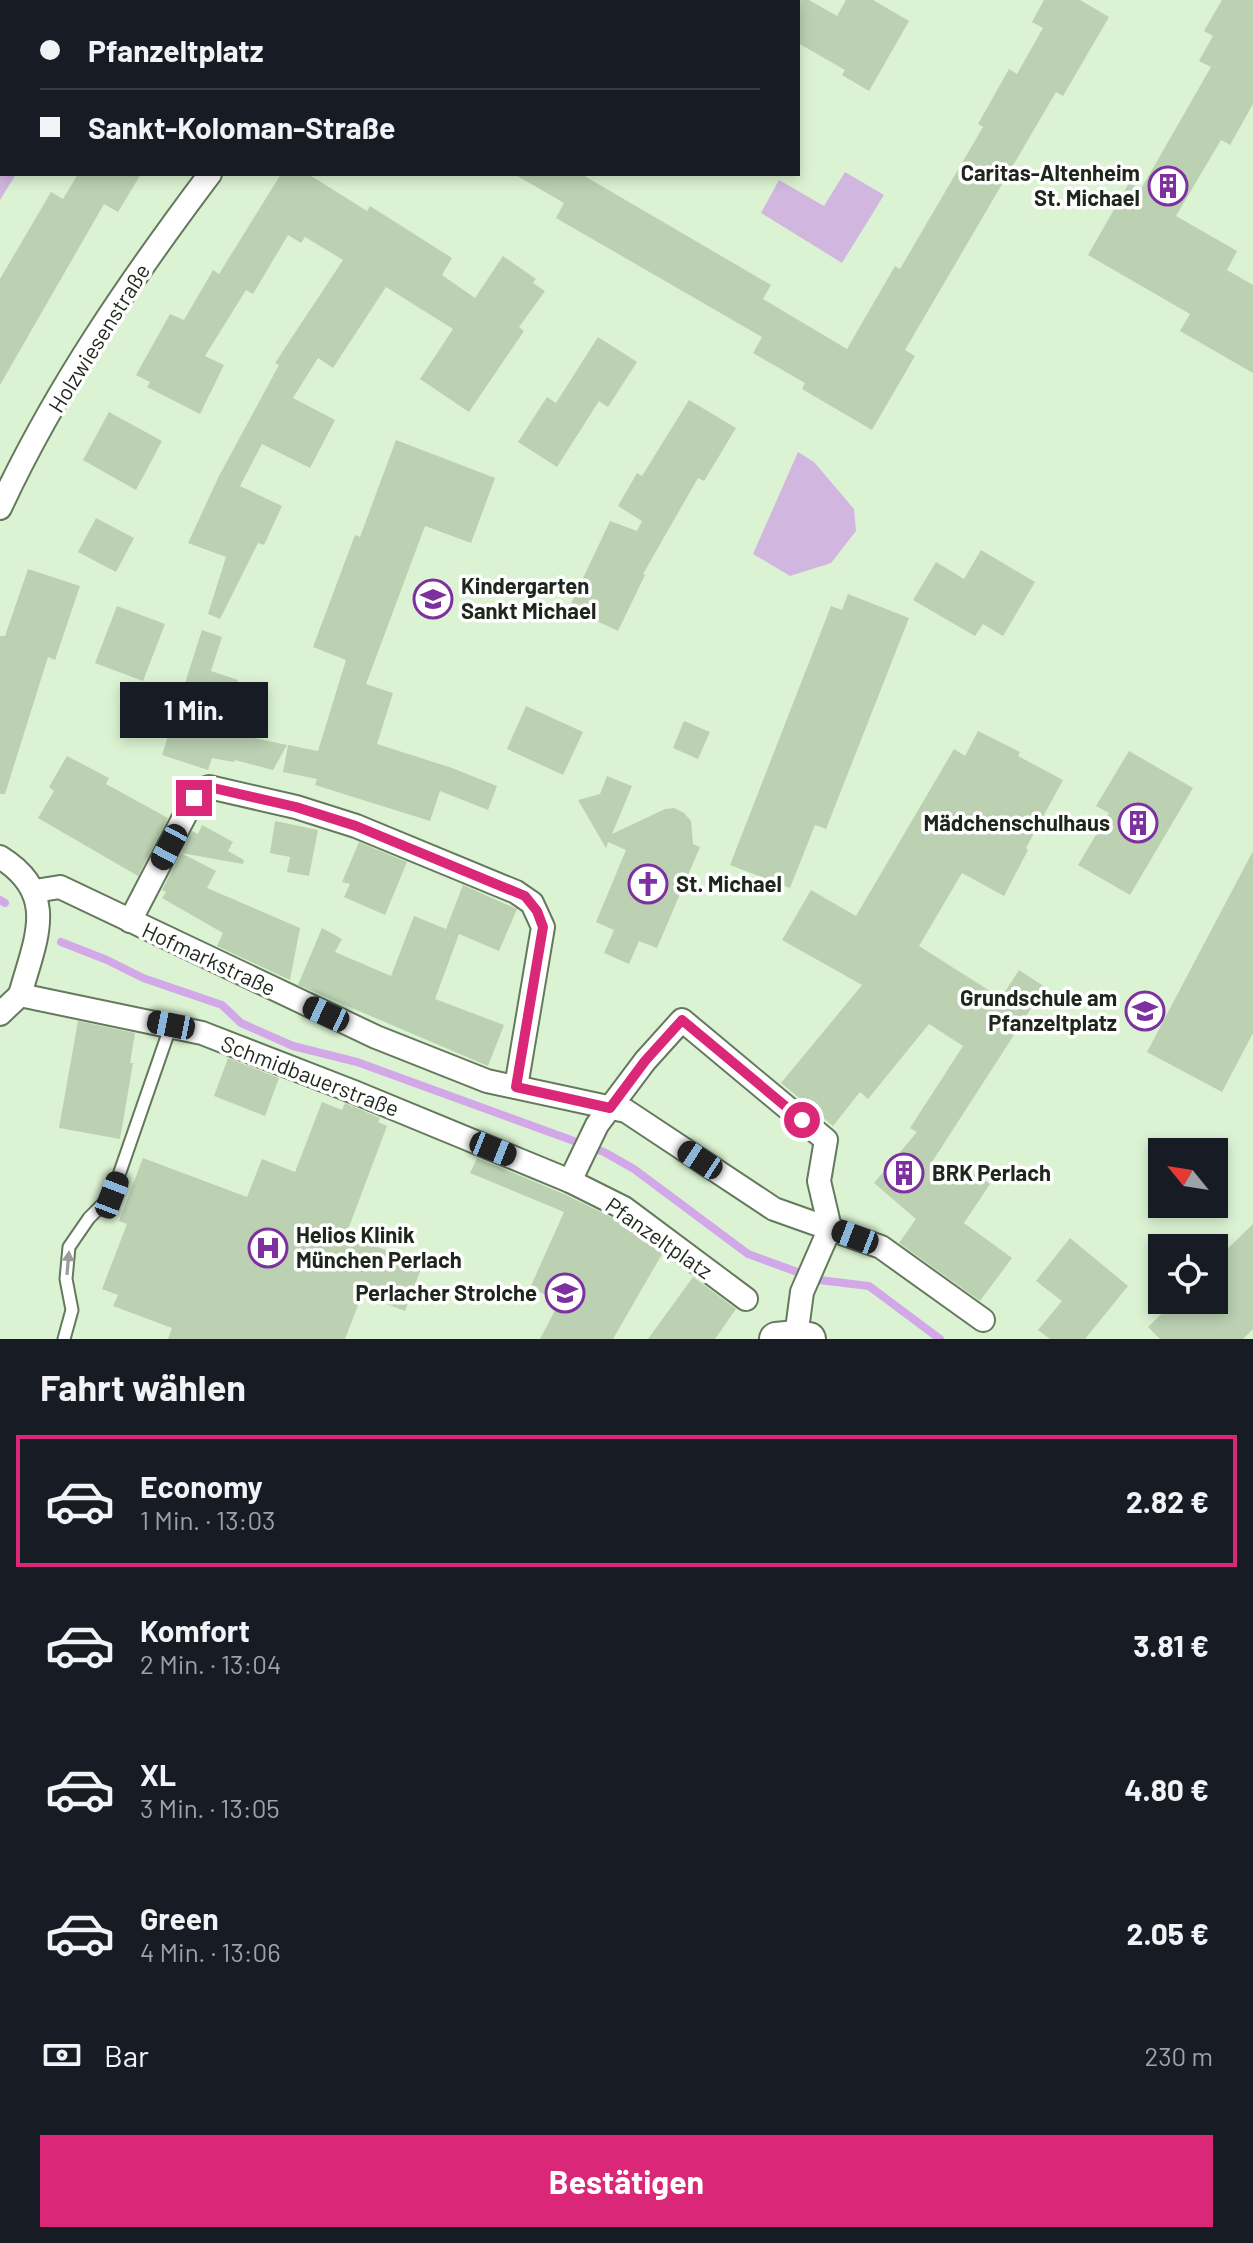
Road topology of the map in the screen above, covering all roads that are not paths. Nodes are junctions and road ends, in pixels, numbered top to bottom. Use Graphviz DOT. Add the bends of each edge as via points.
graph roads {
  1 [pos="209,176"];
  2 [pos="0,508"];
  3 [pos="0,857"];
  4 [pos="35,891"];
  5 [pos="130,921"];
  6 [pos="20,995"];
  7 [pos="0,1014"];
  8 [pos="171,1025"];
  9 [pos="516,1087"];
  10 [pos="604,1116"];
  11 [pos="570,1181"];
  12 [pos="830,1228"];
  13 [pos="746,1299"];
  14 [pos="983,1320"];
  15 [pos="793,1338"];
  16 [pos="64,1339"];
  1 -- 2 [label="street, Holzwiesenstraße" via="74,372"];
  3 -- 4 [label="street" via="25,875"];
  4 -- 5 [label="street, Hofmarkstraße" via="60,887"];
  4 -- 6 [label="street" via="38,931"];
  5 -- 9 [label="street, Hofmarkstraße" via="376,1037 487,1081"];
  5 -- 9 [label="street" via="194,798 209,787 356,826 516,892 532,903 543,927"];
  6 -- 7 [label="street"];
  6 -- 8 [label="street, Schmidbauerstraße"];
  8 -- 11 [label="street, Schmidbauerstraße" via="354,1092"];
  16 -- 8 [label="lane, one-way" via="72,1310 66,1279 69,1247 112,1195"];
  9 -- 10 [label="street, Hofmarkstraße"];
  10 -- 11 [label="street"];
  10 -- 12 [label="street" via="626,1111 774,1209"];
  10 -- 12 [label="street" via="682,1020 826,1140 819,1181"];
  11 -- 13 [label="street, Pfanzeltplatz" via="624,1208"];
  12 -- 14 [label="street" via="881,1247"];
  12 -- 15 [label="street" via="802,1292"];
}
